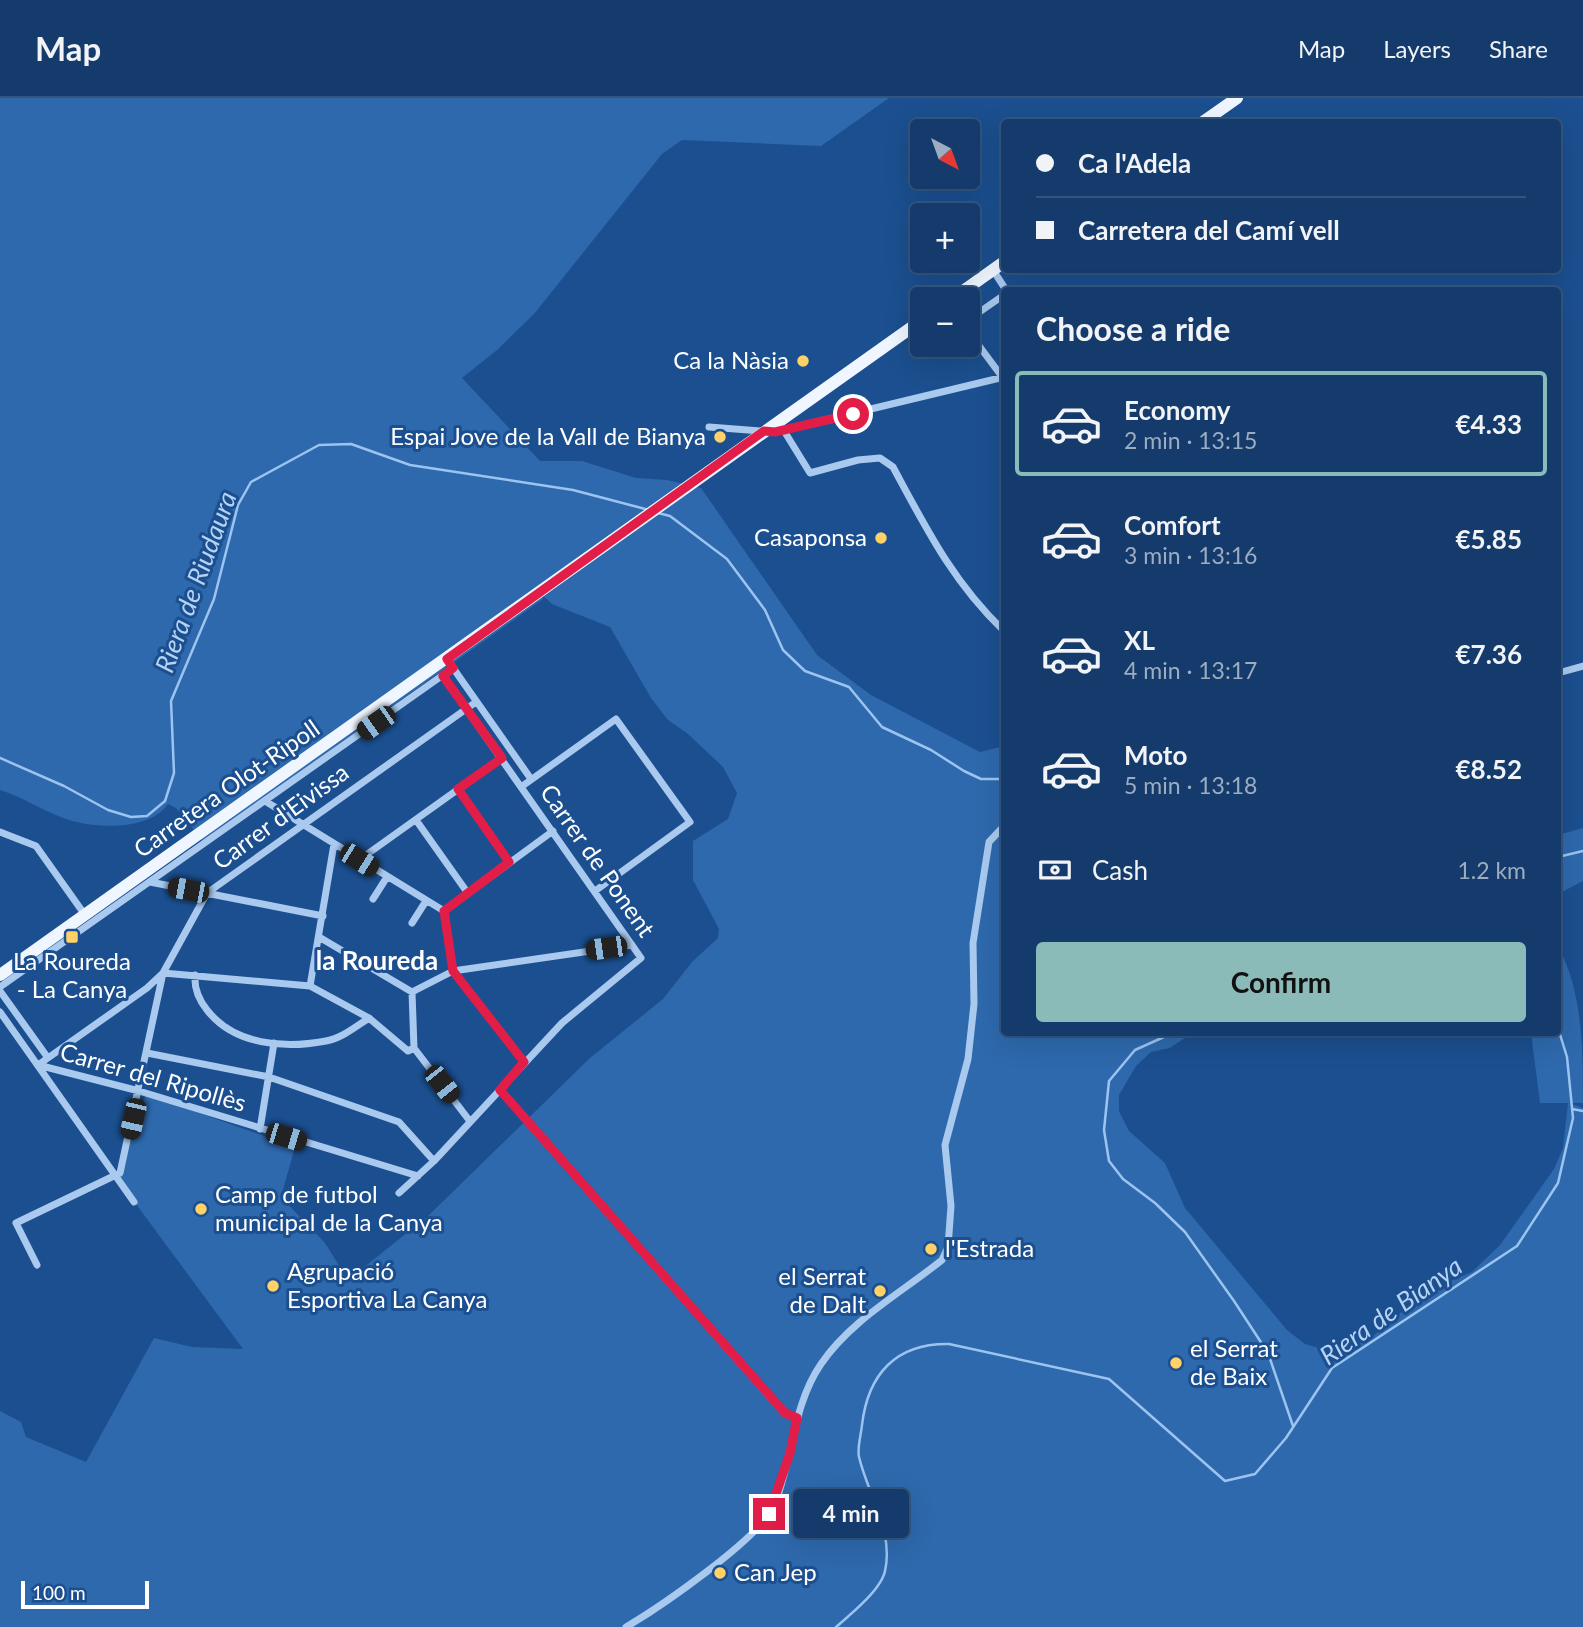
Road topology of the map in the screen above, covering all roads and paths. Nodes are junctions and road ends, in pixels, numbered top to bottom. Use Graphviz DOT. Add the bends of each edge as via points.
graph roads {
  1 [pos="1237,98"];
  2 [pos="1207,119"];
  3 [pos="1001,264"];
  4 [pos="993,270"];
  5 [pos="969,287"];
  6 [pos="1002,287"];
  7 [pos="1001,296"];
  8 [pos="980,311"];
  9 [pos="910,329"];
  10 [pos="980,346"];
  11 [pos="1001,373"];
  12 [pos="1001,378"];
  13 [pos="782,426"];
  14 [pos="709,427"];
  15 [pos="764,431"];
  16 [pos="1001,628"];
  17 [pos="1583,666"];
  18 [pos="452,667"];
  19 [pos="1561,672"];
  20 [pos="443,676"];
  21 [pos="476,702"];
  22 [pos="466,708"];
  23 [pos="502,758"];
  24 [pos="531,779"];
  25 [pos="522,787"];
  26 [pos="458,789"];
  27 [pos="265,801"];
  28 [pos="416,820"];
  29 [pos="301,825"];
  30 [pos="1001,829"];
  31 [pos="553,831"];
  32 [pos="0,832"];
  33 [pos="334,844"];
  34 [pos="359,860"];
  35 [pos="509,862"];
  36 [pos="387,877"];
  37 [pos="150,882"];
  38 [pos="595,891"];
  39 [pos="467,892"];
  40 [pos="207,893"];
  41 [pos="373,899"];
  42 [pos="426,901"];
  43 [pos="444,911"];
  44 [pos="85,915"];
  45 [pos="323,916"];
  46 [pos="412,923"];
  47 [pos="319,937"];
  48 [pos="632,945"];
  49 [pos="453,971"];
  50 [pos="163,973"];
  51 [pos="0,975"];
  52 [pos="195,975"];
  53 [pos="310,986"];
  54 [pos="0,989"];
  55 [pos="412,992"];
  56 [pos="0,1012"];
  57 [pos="369,1018"];
  58 [pos="274,1043"];
  59 [pos="414,1048"];
  60 [pos="146,1053"];
  61 [pos="48,1058"];
  62 [pos="524,1062"];
  63 [pos="38,1065"];
  64 [pos="269,1077"];
  65 [pos="500,1090"];
  66 [pos="139,1091"];
  67 [pos="469,1121"];
  68 [pos="260,1129"];
  69 [pos="434,1161"];
  70 [pos="418,1176"];
  71 [pos="116,1177"];
  72 [pos="399,1193"];
  73 [pos="134,1202"];
  74 [pos="37,1265"];
  75 [pos="797,1418"];
  76 [pos="626,1627"];
  1 -- 2 [label="main road"];
  3 -- 4 [label="main road"];
  4 -- 5 [label="main road"];
  4 -- 6 [label="street"];
  7 -- 8 [label="street"];
  9 -- 13 [label="main road, Carretera Olot-Ripoll"];
  10 -- 11 [label="street"];
  12 -- 13 [label="street"];
  13 -- 15 [label="main road, Carretera Olot-Ripoll"];
  13 -- 16 [label="street" via="810,473 880,458 893,467 947,564 973,601"];
  14 -- 15 [label="street"];
  15 -- 18 [label="main road, Carretera Olot-Ripoll" via="624,531"];
  17 -- 19 [label="street"];
  18 -- 20 [label="street"];
  18 -- 21 [label="street, Carrer de Ponent"];
  18 -- 44 [label="main road, Carretera Olot-Ripoll"];
  20 -- 22 [label="street, Carrer de Ponent"];
  20 -- 27 [label="street"];
  21 -- 22 [label="street, Carrer d'Eivissa"];
  21 -- 24 [label="street, Carrer de Ponent"];
  22 -- 23 [label="street, Carrer de Ponent"];
  22 -- 29 [label="street, Carrer d'Eivissa"];
  23 -- 25 [label="street, Carrer de Ponent"];
  23 -- 26 [label="street"];
  24 -- 25 [label="street, Carrer de Ponent"];
  24 -- 38 [label="street" via="616,719 690,822"];
  25 -- 31 [label="street, Carrer de Ponent"];
  26 -- 28 [label="street"];
  26 -- 35 [label="street"];
  27 -- 29 [label="street"];
  27 -- 37 [label="street"];
  28 -- 34 [label="street"];
  28 -- 39 [label="street"];
  29 -- 33 [label="street"];
  29 -- 40 [label="street, Carrer d'Eivissa"];
  30 -- 75 [label="street" via="989,842 974,943 975,1004 968,1059 945,1145 951,1206 948,1247 942,1260 840,1340 820,1365"];
  31 -- 35 [label="street"];
  31 -- 38 [label="street, Carrer de Ponent"];
  32 -- 44 [label="street" via="36,846"];
  33 -- 34 [label="street"];
  33 -- 45 [label="street"];
  34 -- 36 [label="street"];
  35 -- 39 [label="street"];
  36 -- 41 [label="street"];
  36 -- 42 [label="street"];
  37 -- 40 [label="street"];
  37 -- 54 [label="street"];
  38 -- 48 [label="street, Carrer de Ponent"];
  39 -- 43 [label="street"];
  40 -- 45 [label="street"];
  40 -- 50 [label="street, Carrer d'Eivissa"];
  42 -- 43 [label="street"];
  42 -- 46 [label="street"];
  43 -- 49 [label="street"];
  44 -- 51 [label="main road, Carretera Olot-Ripoll"];
  45 -- 47 [label="street"];
  47 -- 53 [label="street"];
  47 -- 55 [label="street"];
  48 -- 49 [label="street"];
  48 -- 62 [label="street, Carrer de Ponent" via="640,958 562,1023"];
  49 -- 55 [label="street"];
  49 -- 62 [label="street"];
  50 -- 52 [label="street"];
  50 -- 60 [label="street"];
  50 -- 61 [label="street, Carrer d'Eivissa"];
  52 -- 53 [label="street"];
  52 -- 58 [label="street" via="194,986 202,1004 227,1031"];
  53 -- 57 [label="street"];
  54 -- 61 [label="street"];
  55 -- 59 [label="street"];
  56 -- 63 [label="street"];
  57 -- 58 [label="street" via="325,1042"];
  57 -- 59 [label="street" via="408,1051"];
  58 -- 64 [label="street"];
  59 -- 67 [label="street"];
  60 -- 64 [label="street"];
  60 -- 66 [label="street"];
  61 -- 63 [label="street, Carrer d'Eivissa"];
  62 -- 65 [label="street"];
  63 -- 66 [label="street, Carrer del Ripollès"];
  63 -- 71 [label="street"];
  64 -- 68 [label="street"];
  64 -- 69 [label="street" via="399,1122"];
  65 -- 67 [label="street"];
  65 -- 75 [label="street" via="785,1413"];
  66 -- 68 [label="street, Carrer del Ripollès"];
  66 -- 71 [label="street"];
  67 -- 69 [label="street"];
  68 -- 70 [label="street, Carrer del Ripollès"];
  69 -- 70 [label="street"];
  70 -- 72 [label="street"];
  71 -- 73 [label="street"];
  71 -- 74 [label="street" via="16,1223"];
  75 -- 76 [label="street" via="769,1514 731,1553"];
}
